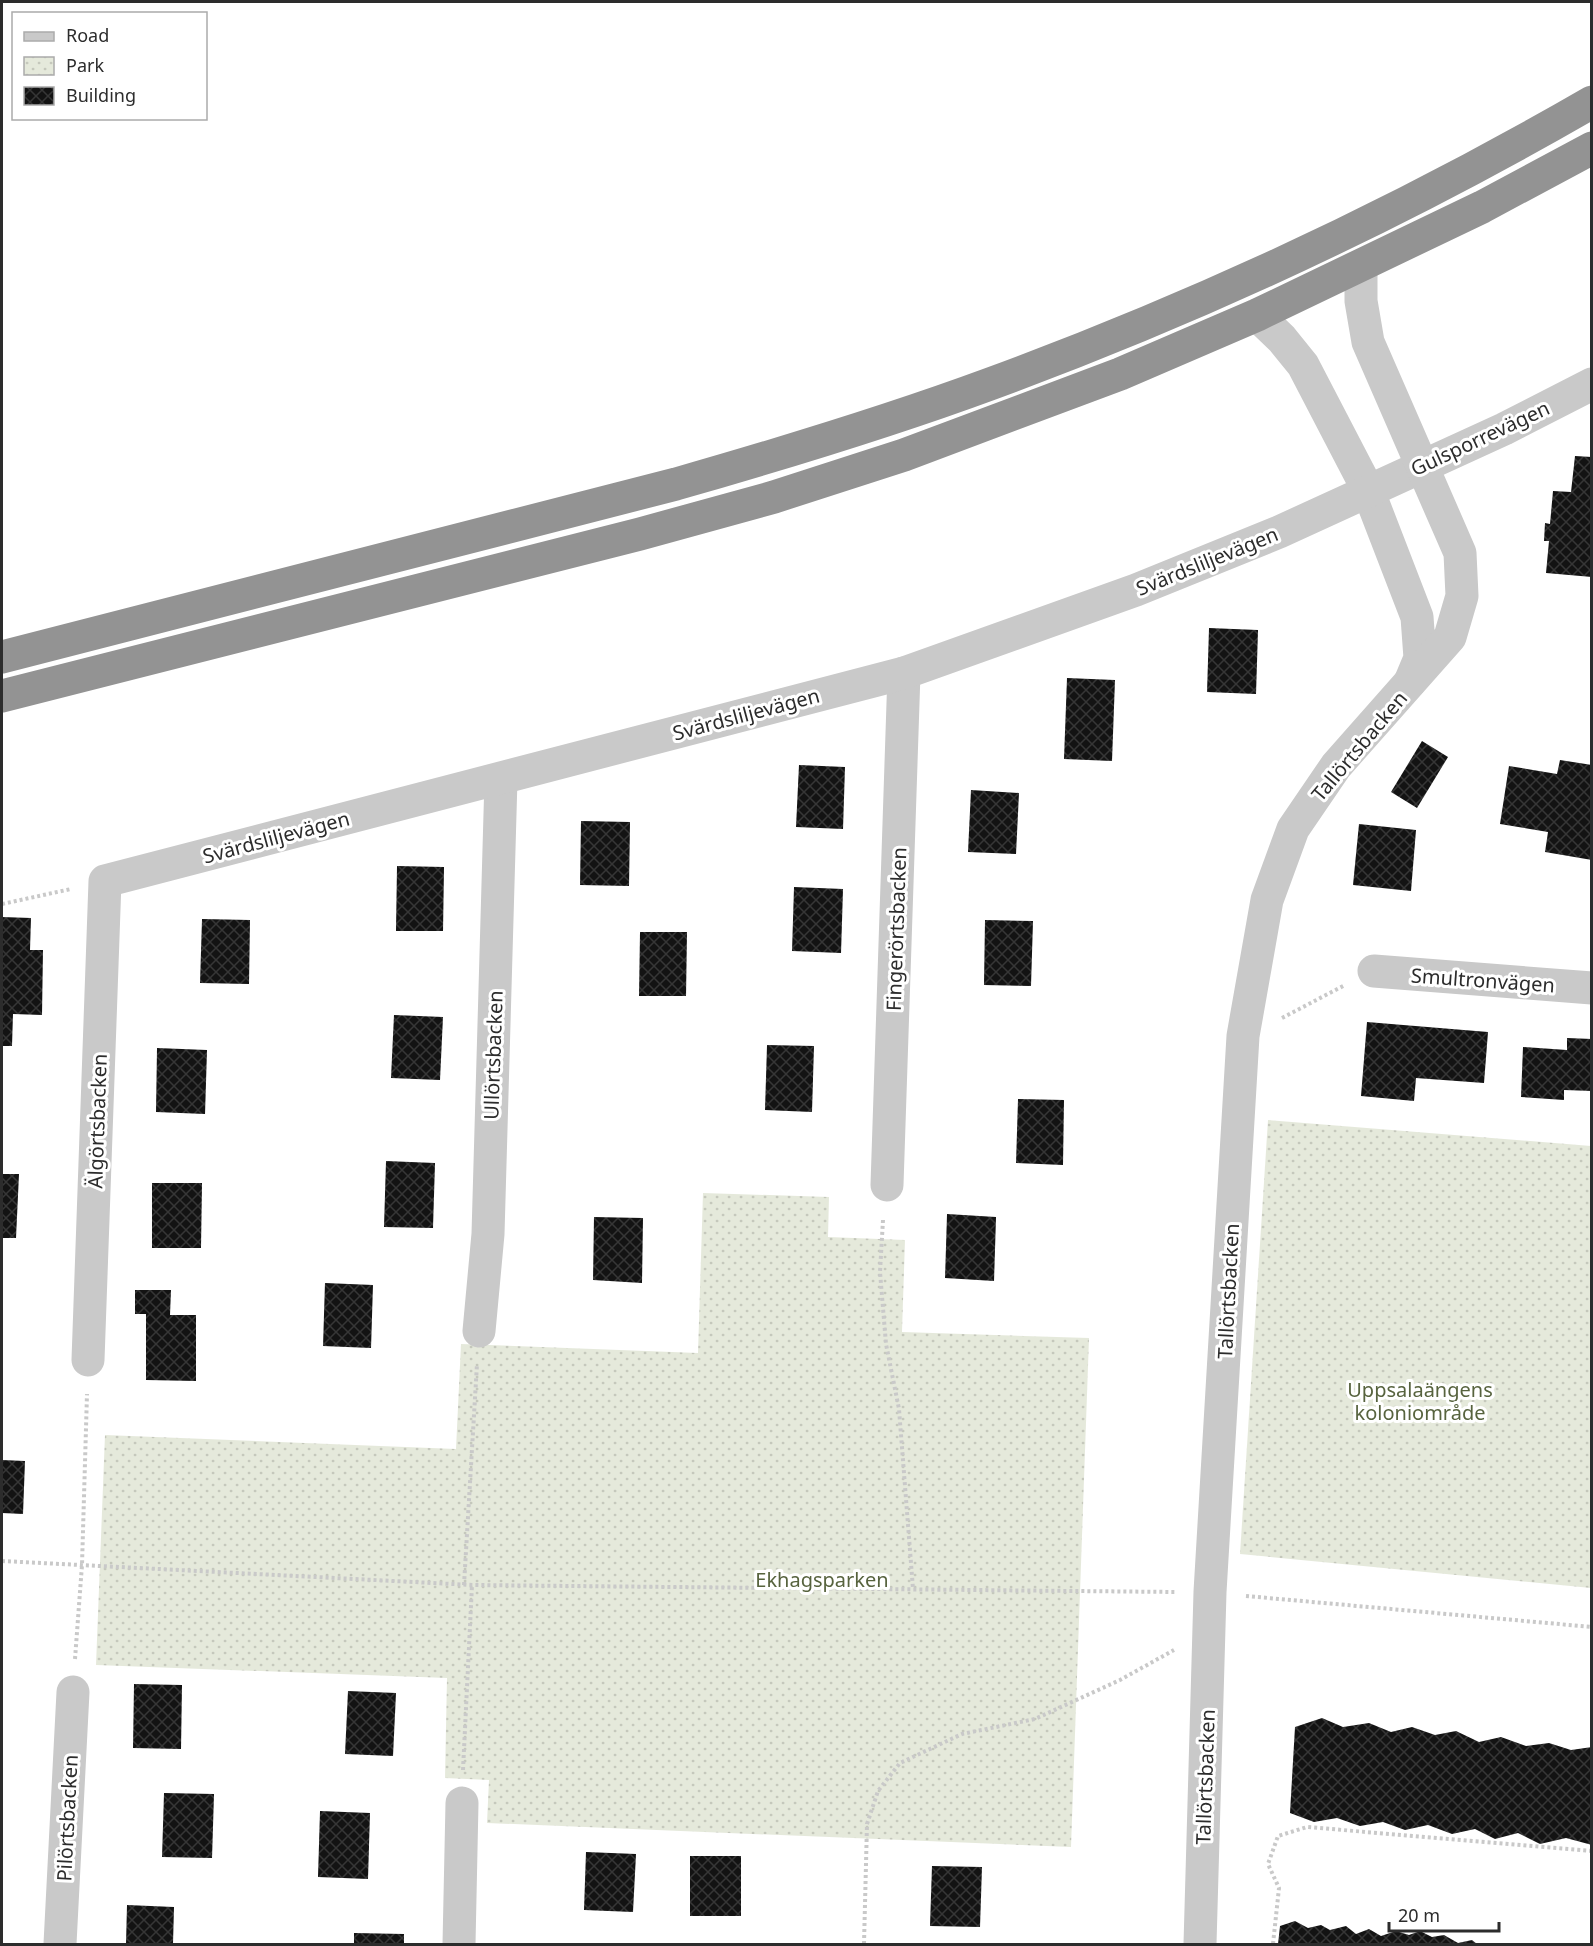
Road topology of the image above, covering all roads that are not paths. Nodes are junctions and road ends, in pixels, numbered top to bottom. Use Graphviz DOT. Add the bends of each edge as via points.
graph roads {
  1 [pos="1592,102"];
  2 [pos="1592,148"];
  3 [pos="1361,266"];
  4 [pos="1257,315"];
  5 [pos="1592,384"];
  6 [pos="1420,466"];
  7 [pos="1368,490"];
  8 [pos="2,657"];
  9 [pos="904,673"];
  10 [pos="1408,686"];
  11 [pos="2,696"];
  12 [pos="501,779"];
  13 [pos="105,881"];
  14 [pos="1374,971"];
  15 [pos="1592,988"];
  16 [pos="887,1185"];
  17 [pos="479,1331"];
  18 [pos="88,1360"];
  19 [pos="73,1692"];
  20 [pos="462,1803"];
  21 [pos="60,1944"];
  22 [pos="459,1944"];
  23 [pos="1200,1944"];
  1 -- 8 [label="highway" via="1353,229 991,384 778,455 676,484"];
  2 -- 3 [label="highway"];
  3 -- 4 [label="highway"];
  3 -- 6 [label="street, Tallörtsbacken" via="1361,301 1368,342"];
  4 -- 7 [label="street, Tallörtsbacken" via="1303,364"];
  4 -- 11 [label="highway" via="1018,414 774,497"];
  5 -- 6 [label="street, Gulsporrevägen"];
  6 -- 7 [label="street, Gulsporrevägen"];
  6 -- 10 [label="street, Tallörtsbacken" via="1460,553 1462,596 1450,636"];
  7 -- 9 [label="street, Svärdsliljevägen" via="1279,532 1147,586"];
  7 -- 10 [label="street, Tallörtsbacken" via="1417,618 1420,658"];
  9 -- 12 [label="street, Svärdsliljevägen"];
  9 -- 16 [label="street, Fingerörtsbacken"];
  10 -- 23 [label="street, Tallörtsbacken" via="1336,766 1293,829 1267,900 1243,1035 1210,1592"];
  12 -- 13 [label="street, Svärdsliljevägen"];
  12 -- 17 [label="street, Ullörtsbacken" via="488,1234"];
  13 -- 18 [label="street, Älgörtsbacken"];
  14 -- 15 [label="street, Smultronvägen"];
  19 -- 21 [label="street, Pilörtsbacken"];
  20 -- 22 [label="street"];
}
